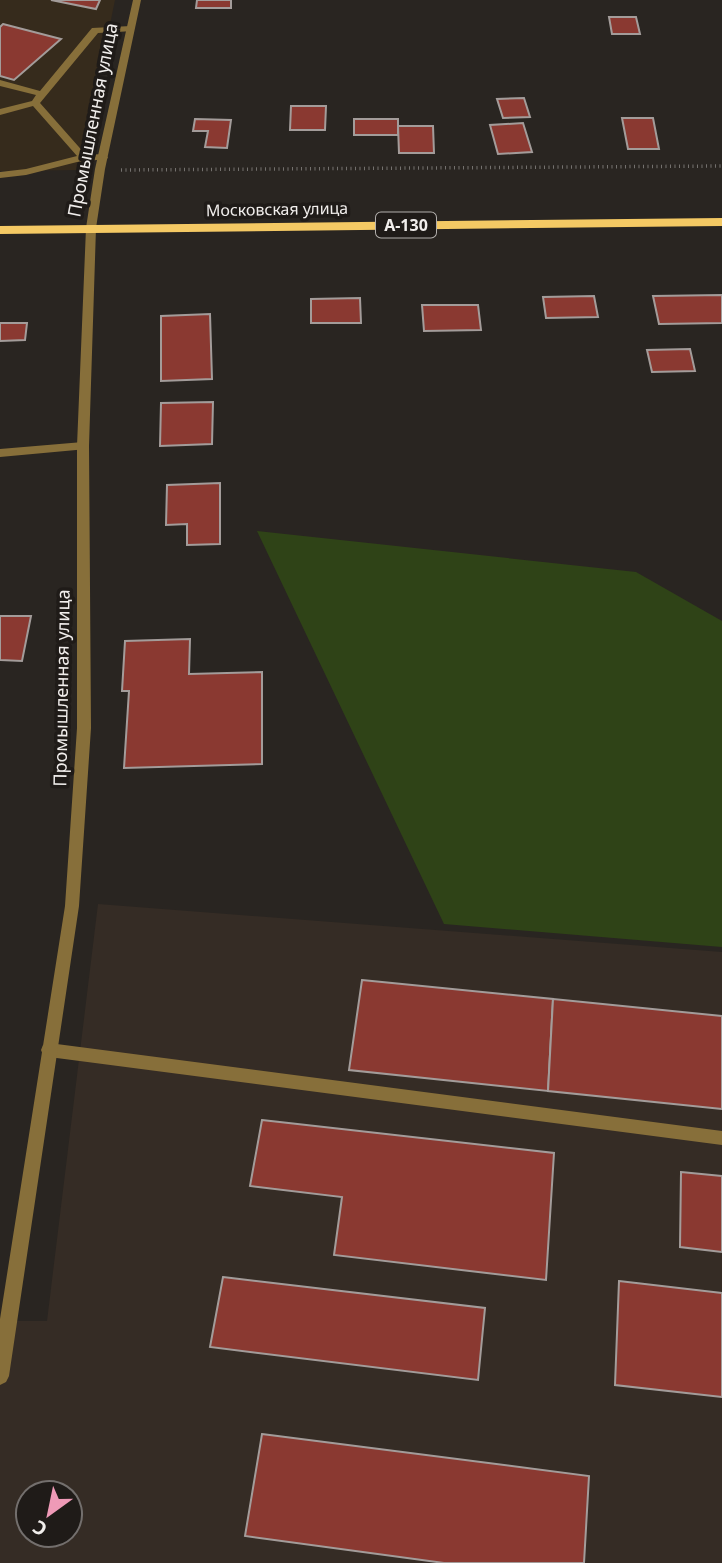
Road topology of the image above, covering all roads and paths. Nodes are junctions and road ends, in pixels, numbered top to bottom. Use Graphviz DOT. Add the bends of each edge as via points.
graph roads {
  1 [pos="137,0"];
  2 [pos="131,29"];
  3 [pos="0,83"];
  4 [pos="38,99"];
  5 [pos="0,112"];
  6 [pos="82,156"];
  7 [pos="102,163"];
  8 [pos="722,166"];
  9 [pos="0,175"];
  10 [pos="722,222"];
  11 [pos="91,228"];
  12 [pos="0,230"];
  13 [pos="83,446"];
  14 [pos="2,451"];
  15 [pos="50,1050"];
  16 [pos="722,1138"];
  17 [pos="0,1376"];
  1 -- 2 [label="street, Промышленная улица"];
  2 -- 4 [label="street" via="95,30"];
  2 -- 7 [label="street, Промышленная улица"];
  3 -- 4 [label="street"];
  4 -- 5 [label="street"];
  4 -- 6 [label="street"];
  6 -- 7 [label="street"];
  6 -- 9 [label="street"];
  7 -- 8 [label="path"];
  7 -- 11 [label="street, Промышленная улица"];
  10 -- 11 [label="highway, Московская улица / А-130"];
  11 -- 12 [label="highway, Московская улица / А-130"];
  11 -- 13 [label="street, Промышленная улица"];
  13 -- 14 [label="street"];
  13 -- 15 [label="street, Промышленная улица" via="84,729 72,906"];
  15 -- 16 [label="street"];
  15 -- 17 [label="street, Промышленная улица"];
}
